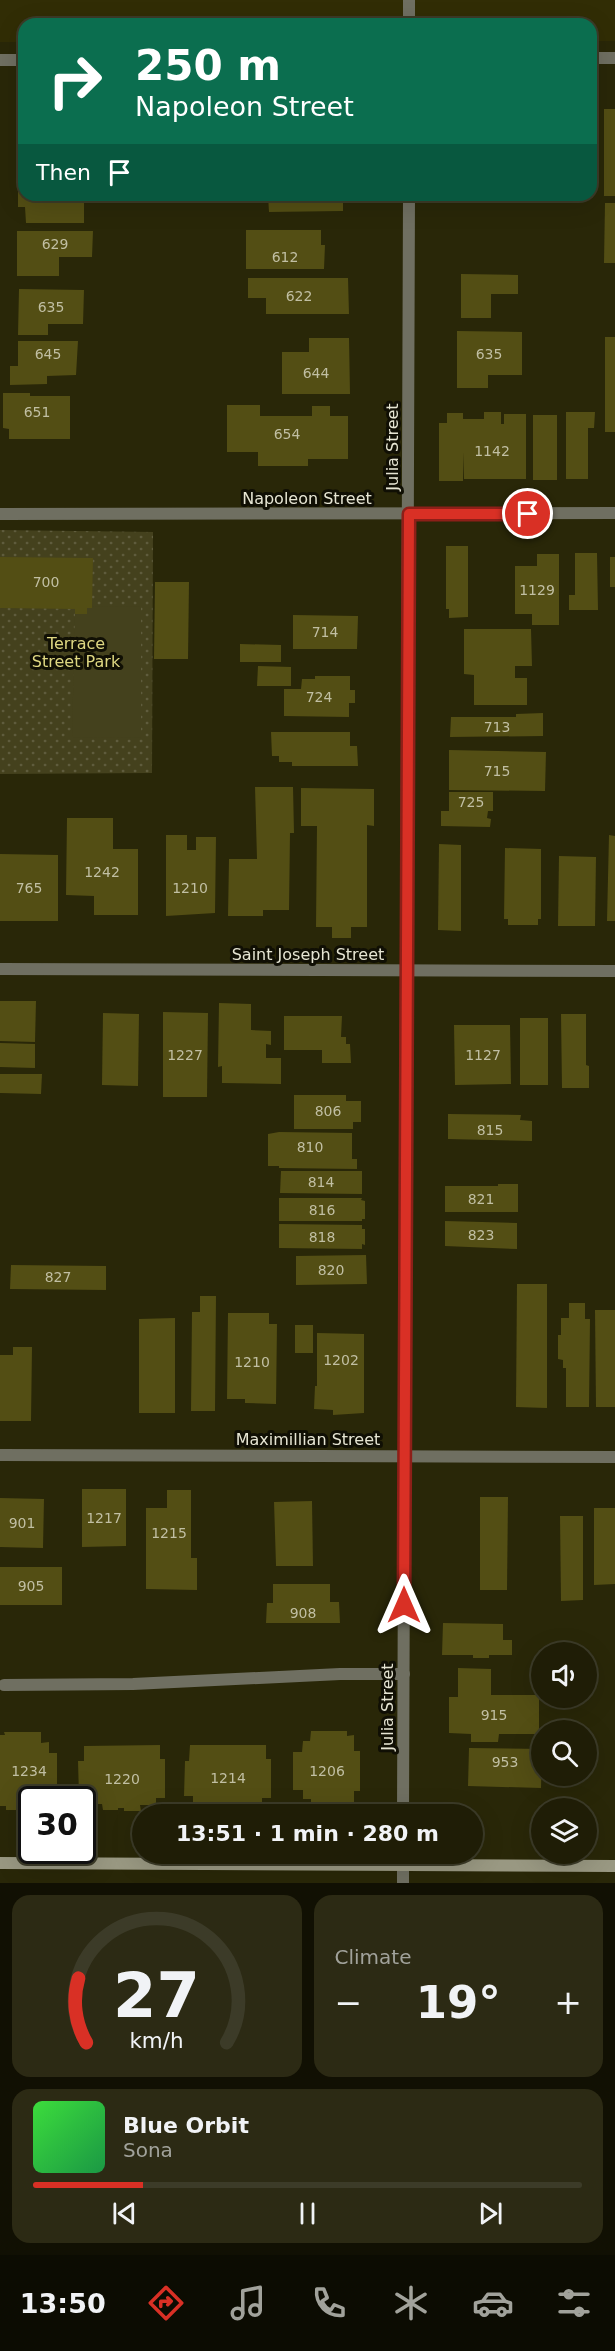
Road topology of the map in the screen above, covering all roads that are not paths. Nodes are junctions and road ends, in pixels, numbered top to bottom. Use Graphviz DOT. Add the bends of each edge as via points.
graph roads {
  1 [pos="409,0"];
  2 [pos="409,18"];
  3 [pos="597,58"];
  4 [pos="615,58"];
  5 [pos="0,60"];
  6 [pos="18,60"];
  7 [pos="409,201"];
  8 [pos="615,513"];
  9 [pos="0,514"];
  10 [pos="409,514"];
  11 [pos="0,969"];
  12 [pos="406,971"];
  13 [pos="615,971"];
  14 [pos="0,1455"];
  15 [pos="404,1456"];
  16 [pos="615,1457"];
  17 [pos="404,1674"];
  18 [pos="4,1685"];
  19 [pos="403,1804"];
  20 [pos="132,1862"];
  21 [pos="483,1862"];
  22 [pos="0,1863"];
  23 [pos="403,1864"];
  24 [pos="615,1866"];
  25 [pos="403,1883"];
  1 -- 2 [label="street"];
  3 -- 4 [label="street"];
  5 -- 6 [label="street"];
  7 -- 10 [label="street, Julia Street"];
  8 -- 10 [label="street, Napoleon Street"];
  9 -- 10 [label="street, Napoleon Street"];
  10 -- 12 [label="street, Julia Street"];
  11 -- 12 [label="street, Saint Joseph Street"];
  12 -- 13 [label="street, Saint Joseph Street"];
  12 -- 15 [label="street, Julia Street"];
  14 -- 15 [label="street, Maximillian Street"];
  15 -- 16 [label="street, Maximillian Street"];
  15 -- 17 [label="street, Julia Street"];
  17 -- 18 [label="street"];
  17 -- 19 [label="street, Julia Street"];
  20 -- 22 [label="main road"];
  21 -- 24 [label="main road"];
  23 -- 25 [label="street"];
}
